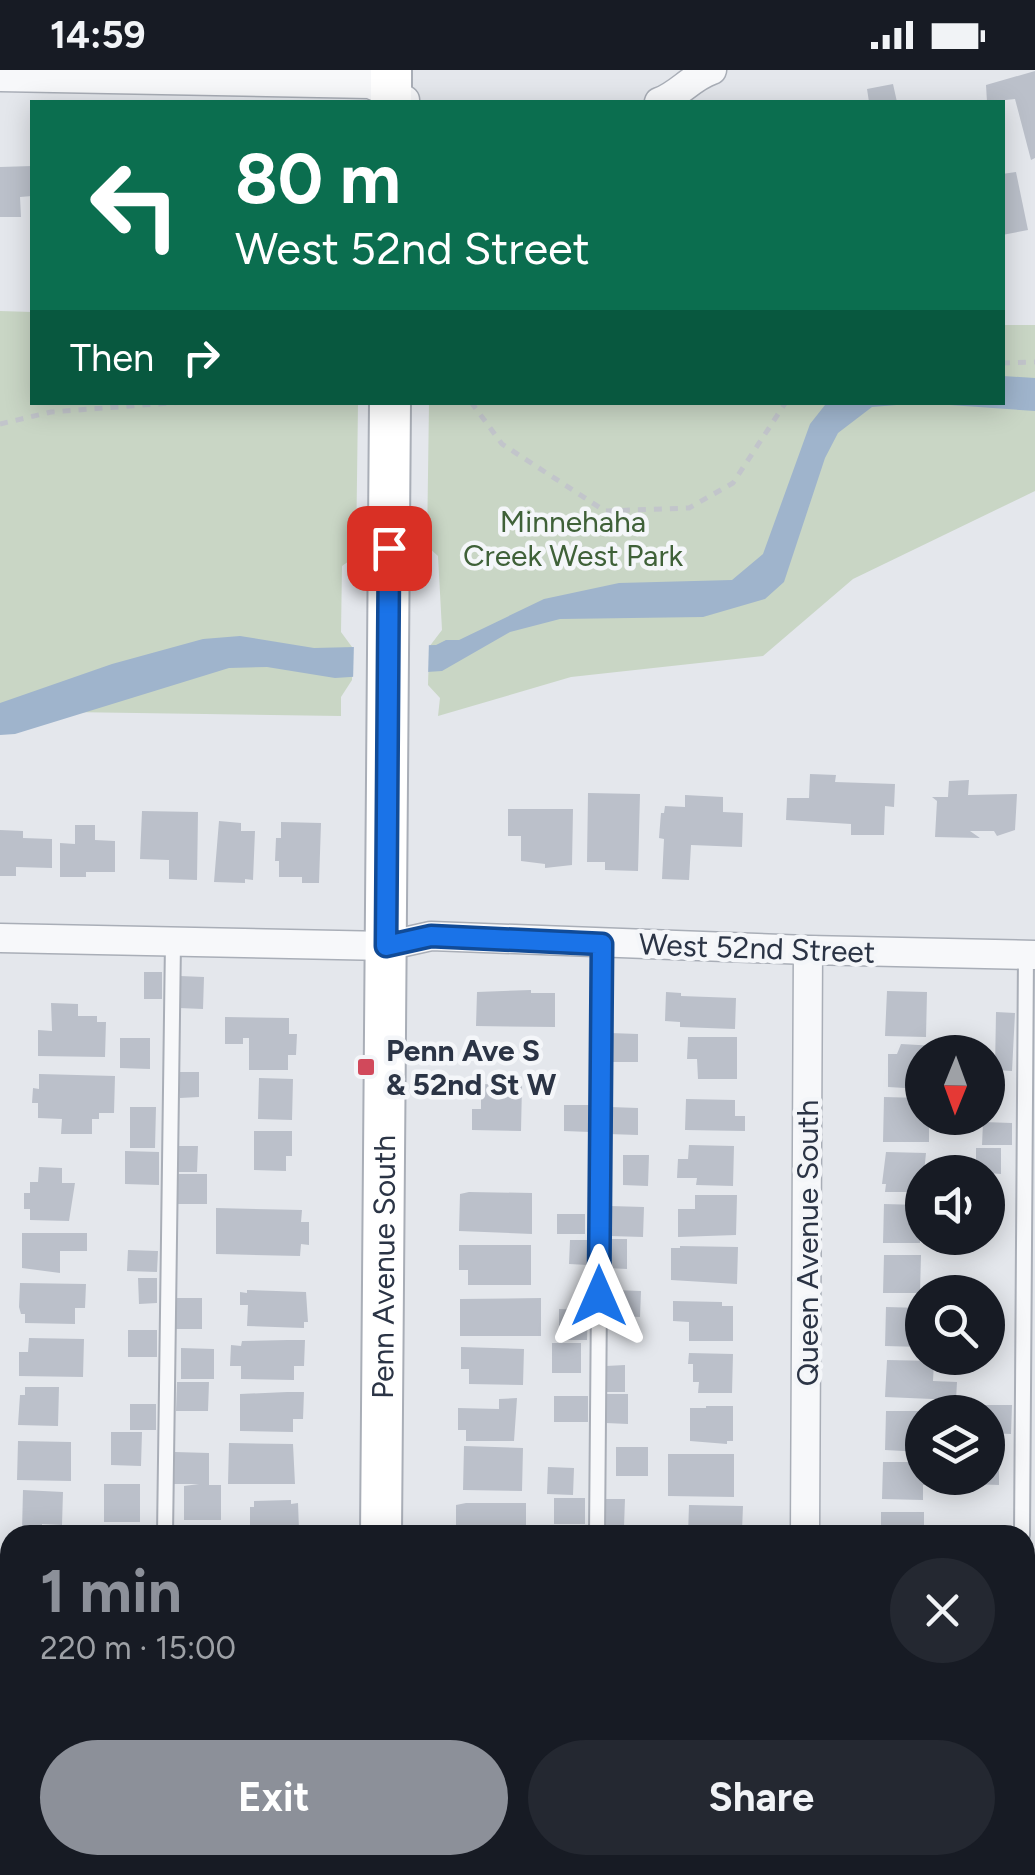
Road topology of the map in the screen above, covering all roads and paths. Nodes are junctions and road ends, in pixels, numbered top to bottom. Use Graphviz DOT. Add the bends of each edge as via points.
graph roads {
  1 [pos="712,70"];
  2 [pos="182,75"];
  3 [pos="0,76"];
  4 [pos="396,92"];
  5 [pos="667,100"];
  6 [pos="1035,362"];
  7 [pos="1005,363"];
  8 [pos="144,405"];
  9 [pos="390,405"];
  10 [pos="473,405"];
  11 [pos="784,405"];
  12 [pos="0,424"];
  13 [pos="0,938"];
  14 [pos="174,942"];
  15 [pos="602,944"];
  16 [pos="386,946"];
  17 [pos="808,950"];
  18 [pos="1030,954"];
  19 [pos="165,1525"];
  20 [pos="382,1525"];
  21 [pos="597,1525"];
  22 [pos="806,1525"];
  23 [pos="1022,1525"];
  1 -- 5 [label="street"];
  2 -- 3 [label="street"];
  2 -- 4 [label="street" via="370,84"];
  6 -- 7 [label="path"];
  8 -- 12 [label="path" via="51,412"];
  9 -- 16 [label="main road, Penn Avenue South"];
  10 -- 11 [label="path" via="502,444 605,511 689,508 733,483"];
  13 -- 14 [label="street, West 52nd Street"];
  14 -- 16 [label="street, West 52nd Street"];
  14 -- 19 [label="lane"];
  15 -- 16 [label="street, West 52nd Street" via="431,936"];
  15 -- 17 [label="street, West 52nd Street"];
  15 -- 21 [label="lane"];
  16 -- 20 [label="main road, Penn Avenue South"];
  17 -- 18 [label="street, West 52nd Street"];
  17 -- 22 [label="street, Queen Avenue South"];
  18 -- 23 [label="lane"];
}
